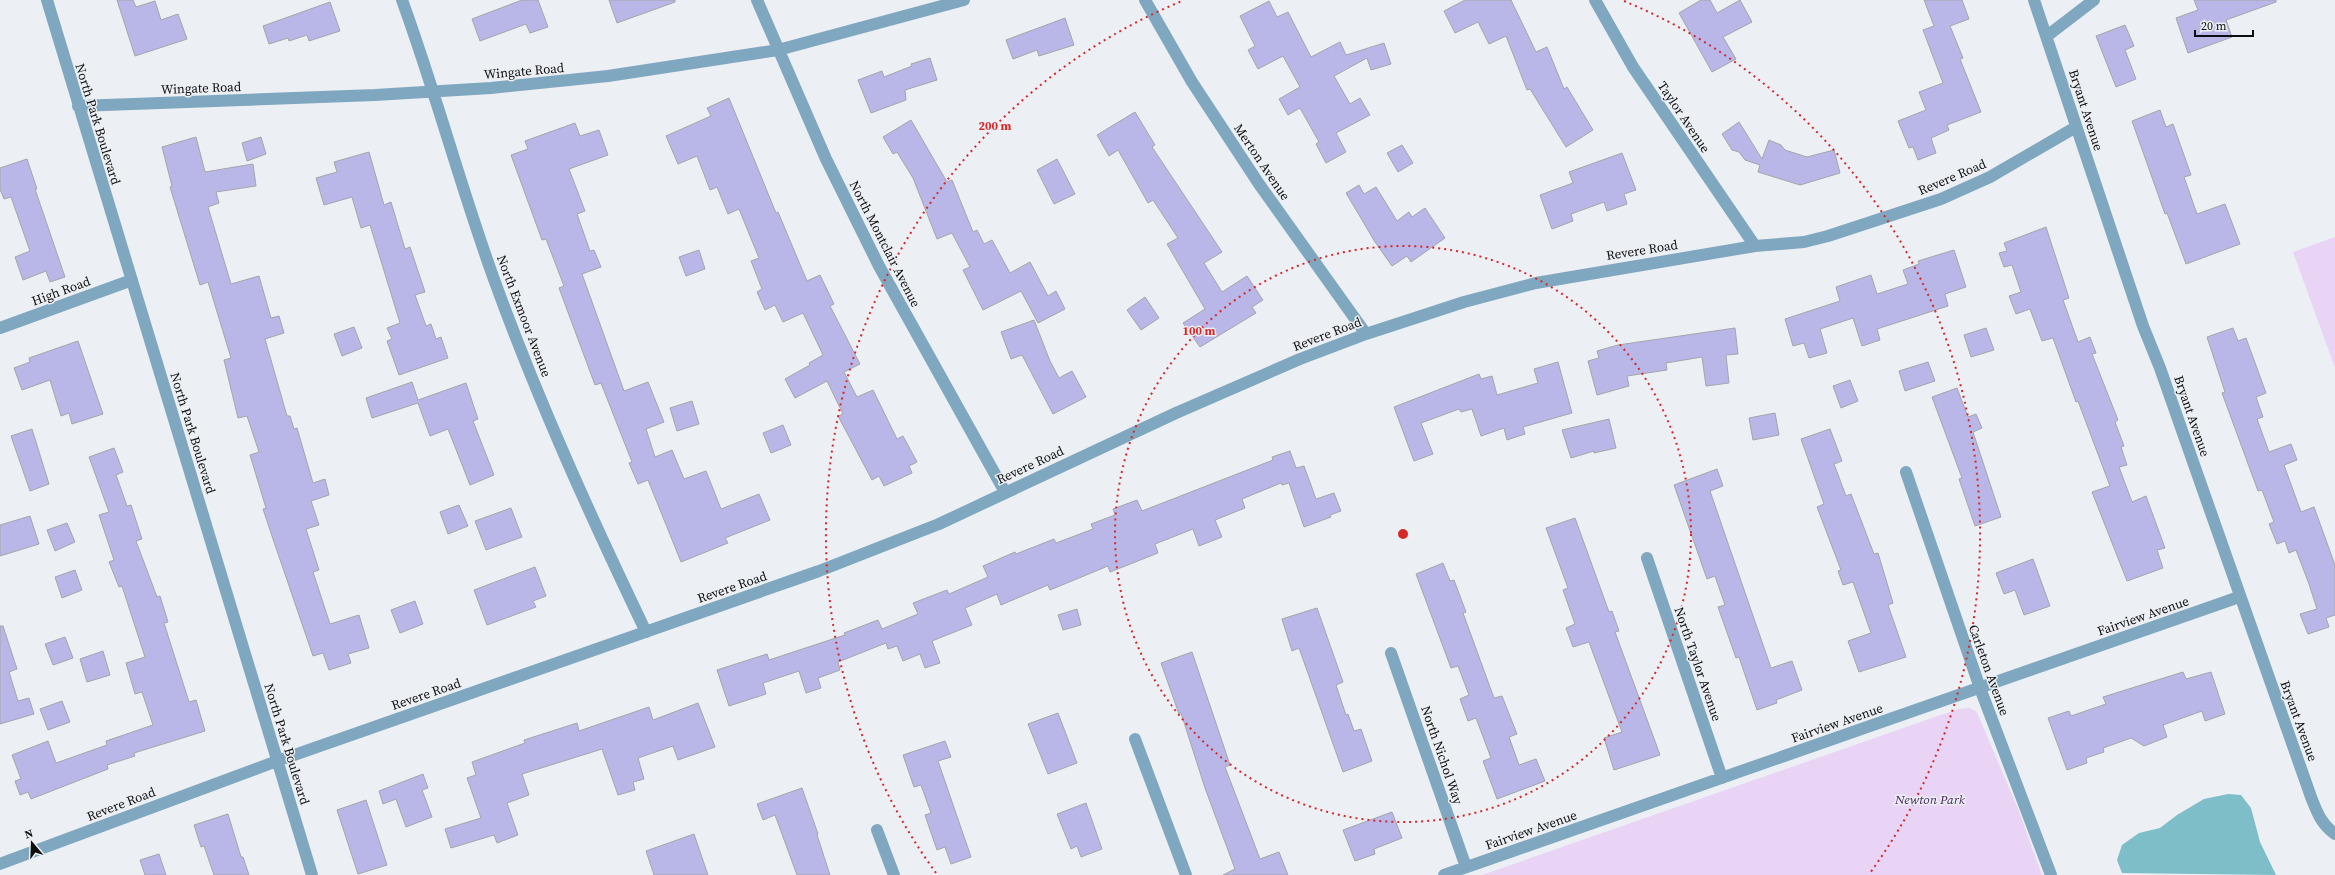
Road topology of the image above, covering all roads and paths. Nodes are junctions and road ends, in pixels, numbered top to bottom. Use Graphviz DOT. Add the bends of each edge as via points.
graph roads {
  1 [pos="47,0"];
  2 [pos="402,0"];
  3 [pos="757,0"];
  4 [pos="964,0"];
  5 [pos="1145,0"];
  6 [pos="1595,0"];
  7 [pos="2034,0"];
  8 [pos="2094,0"];
  9 [pos="2046,36"];
  10 [pos="778,50"];
  11 [pos="433,92"];
  12 [pos="78,106"];
  13 [pos="2076,127"];
  14 [pos="1755,246"];
  15 [pos="132,280"];
  16 [pos="0,328"];
  17 [pos="1366,334"];
  18 [pos="1906,472"];
  19 [pos="1005,492"];
  20 [pos="1647,558"];
  21 [pos="2239,597"];
  22 [pos="646,632"];
  23 [pos="1391,653"];
  24 [pos="1980,688"];
  25 [pos="1135,739"];
  26 [pos="277,761"];
  27 [pos="1722,778"];
  28 [pos="877,830"];
  29 [pos="2335,834"];
  30 [pos="0,864"];
  31 [pos="1466,867"];
  32 [pos="312,875"];
  33 [pos="894,875"];
  34 [pos="1186,875"];
  35 [pos="1444,875"];
  36 [pos="2051,875"];
  1 -- 12 [label="street, North Park Boulevard"];
  2 -- 11 [label="street, North Exmoor Avenue"];
  3 -- 10 [label="street, North Montclair Avenue"];
  4 -- 10 [label="street, Wingate Road"];
  5 -- 17 [label="street, Merton Avenue" via="1192,82 1259,184"];
  6 -- 14 [label="street, Taylor Avenue" via="1634,67"];
  7 -- 9 [label="street, Bryant Avenue"];
  8 -- 9 [label="street"];
  9 -- 13 [label="street, Bryant Avenue"];
  10 -- 11 [label="street, Wingate Road" via="608,76"];
  10 -- 19 [label="street, North Montclair Avenue" via="826,159 879,266"];
  11 -- 12 [label="street, Wingate Road"];
  11 -- 22 [label="street, North Exmoor Avenue" via="492,274 519,344 571,473"];
  12 -- 15 [label="street, North Park Boulevard"];
  13 -- 14 [label="street, Revere Road" via="1990,177 1941,199 1828,236 1804,242"];
  13 -- 21 [label="street, Bryant Avenue"];
  14 -- 17 [label="street, Revere Road" via="1536,283 1464,302"];
  15 -- 16 [label="street, High Road"];
  15 -- 26 [label="street, North Park Boulevard"];
  17 -- 19 [label="street, Revere Road" via="1256,378"];
  18 -- 24 [label="street, Carleton Avenue"];
  19 -- 22 [label="street, Revere Road" via="940,524 819,571"];
  20 -- 27 [label="street, North Taylor Avenue"];
  21 -- 24 [label="street, Fairview Avenue"];
  21 -- 29 [label="street, Bryant Avenue" via="2319,819"];
  22 -- 26 [label="street, Revere Road"];
  23 -- 31 [label="street, North Nichol Way"];
  24 -- 27 [label="street, Fairview Avenue"];
  24 -- 36 [label="street, Carleton Avenue"];
  25 -- 34 [label="street"];
  26 -- 30 [label="street, Revere Road"];
  26 -- 32 [label="street, North Park Boulevard"];
  27 -- 31 [label="street, Fairview Avenue"];
  28 -- 33 [label="street"];
  31 -- 35 [label="street, Fairview Avenue"];
}
